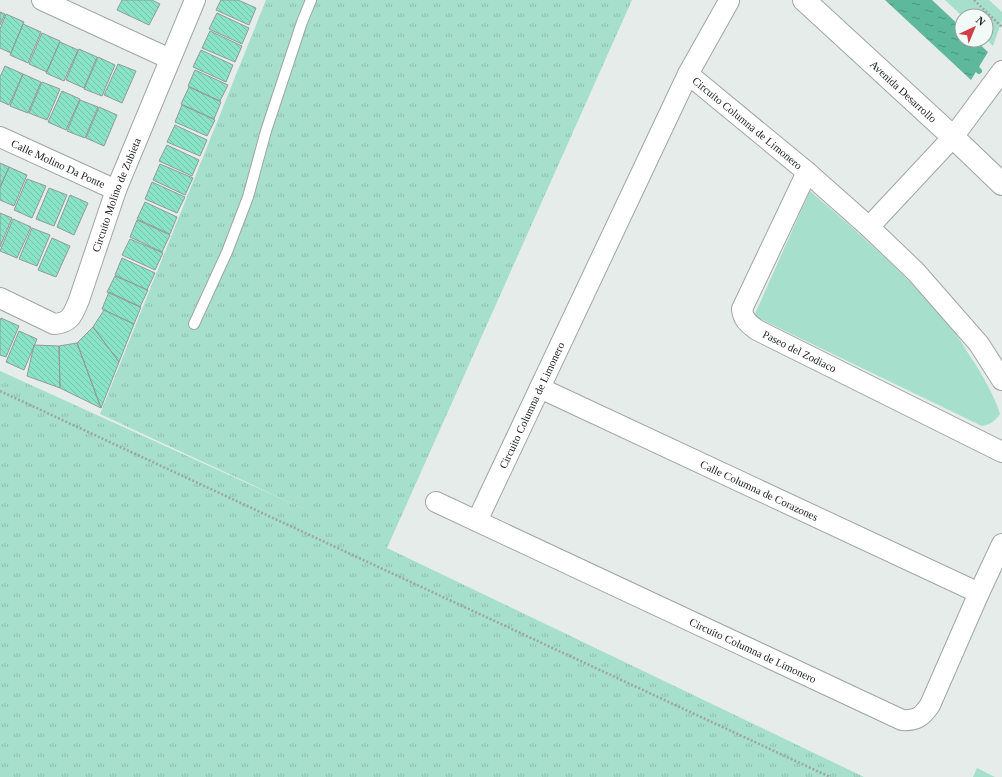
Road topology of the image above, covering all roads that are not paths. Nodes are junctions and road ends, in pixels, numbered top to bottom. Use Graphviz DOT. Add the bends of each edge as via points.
graph roads {
  1 [pos="42,0"];
  2 [pos="195,0"];
  3 [pos="311,0"];
  4 [pos="804,0"];
  5 [pos="729,1"];
  6 [pos="170,59"];
  7 [pos="1001,69"];
  8 [pos="688,74"];
  9 [pos="0,136"];
  10 [pos="953,137"];
  11 [pos="807,172"];
  12 [pos="1002,184"];
  13 [pos="116,190"];
  14 [pos="869,227"];
  15 [pos="0,298"];
  16 [pos="194,324"];
  17 [pos="1002,380"];
  18 [pos="540,388"];
  19 [pos="1002,452"];
  20 [pos="436,502"];
  21 [pos="477,521"];
  22 [pos="1002,544"];
  23 [pos="979,593"];
  1 -- 6 [label="street"];
  2 -- 6 [label="street, Circuito Molino de Zubieta"];
  3 -- 16 [label="lane" via="266,130 248,197 227,252"];
  4 -- 10 [label="street, Avenida Desarrollo"];
  5 -- 8 [label="street"];
  6 -- 13 [label="street, Circuito Molino de Zubieta"];
  7 -- 10 [label="street"];
  8 -- 11 [label="street, Circuito Columna de Limonero"];
  8 -- 18 [label="street, Circuito Columna de Limonero"];
  9 -- 13 [label="street, Calle Molino Da Ponte"];
  10 -- 12 [label="street, Avenida Desarrollo"];
  10 -- 14 [label="street"];
  11 -- 14 [label="street, Circuito Columna de Limonero"];
  11 -- 19 [label="street, Paseo del Zodiaco" via="742,309 746,321 757,330"];
  13 -- 15 [label="street, Circuito Molino de Zubieta" via="79,300 67,321 54,324"];
  14 -- 17 [label="street, Circuito Columna de Limonero" via="916,272 974,338"];
  18 -- 21 [label="street, Circuito Columna de Limonero"];
  18 -- 23 [label="street, Calle Columna de Corazones"];
  20 -- 21 [label="street"];
  21 -- 23 [label="street, Circuito Columna de Limonero" via="902,720 918,719 927,709"];
  22 -- 23 [label="street, Circuito Columna de Limonero"];
}
